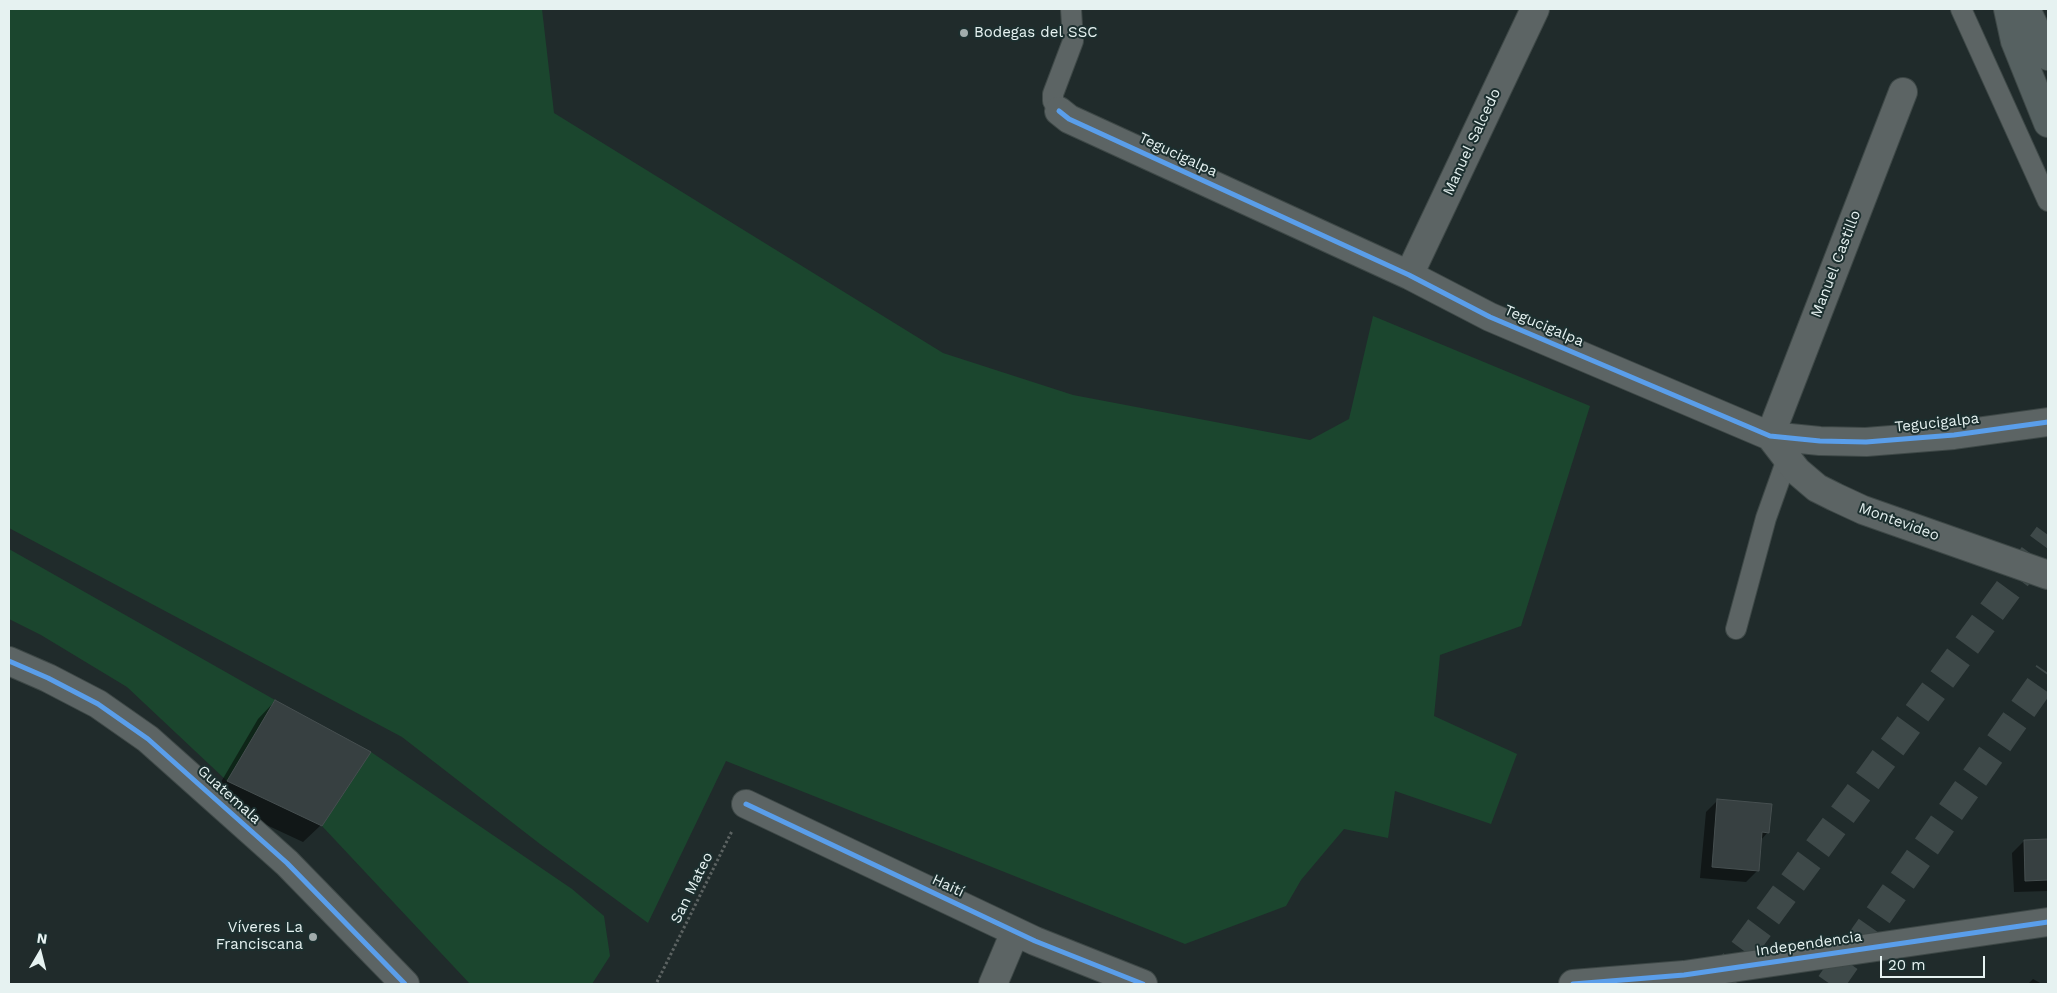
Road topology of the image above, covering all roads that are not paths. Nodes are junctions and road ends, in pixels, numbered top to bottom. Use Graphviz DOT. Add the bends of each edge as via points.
graph roads {
  1 [pos="1071,9"];
  2 [pos="1535,9"];
  3 [pos="1961,9"];
  4 [pos="2008,9"];
  5 [pos="2026,9"];
  6 [pos="2048,56"];
  7 [pos="1903,92"];
  8 [pos="1059,111"];
  9 [pos="2048,123"];
  10 [pos="2048,202"];
  11 [pos="1409,275"];
  12 [pos="2048,422"];
  13 [pos="1770,436"];
  14 [pos="1787,459"];
  15 [pos="2048,575"];
  16 [pos="1736,629"];
  17 [pos="9,661"];
  18 [pos="746,804"];
  19 [pos="2048,922"];
  20 [pos="1015,932"];
  21 [pos="1681,980"];
  22 [pos="405,984"];
  23 [pos="993,984"];
  24 [pos="1142,984"];
  25 [pos="1573,984"];
  1 -- 8 [label="lane, Tegucigalpa" via="1073,41 1052,100"];
  2 -- 11 [label="street, Manuel Salcedo"];
  3 -- 10 [label="lane"];
  4 -- 9 [label="street" via="2015,41"];
  5 -- 6 [label="street"];
  7 -- 13 [label="street, Manuel Castillo"];
  8 -- 11 [label="street, Tegucigalpa" via="1069,119"];
  11 -- 13 [label="street, Tegucigalpa" via="1490,316"];
  12 -- 13 [label="street, Tegucigalpa" via="1954,435 1866,442"];
  13 -- 14 [label="street, Montevideo"];
  14 -- 15 [label="street, Montevideo" via="1817,488 1863,510"];
  14 -- 16 [label="lane" via="1766,518"];
  17 -- 22 [label="street, Guatemala" via="98,704 148,739 287,863"];
  18 -- 20 [label="street, Haití"];
  19 -- 21 [label="street, Independencia"];
  20 -- 23 [label="street"];
  20 -- 24 [label="street, Haití"];
  21 -- 25 [label="street, Independencia"];
}
